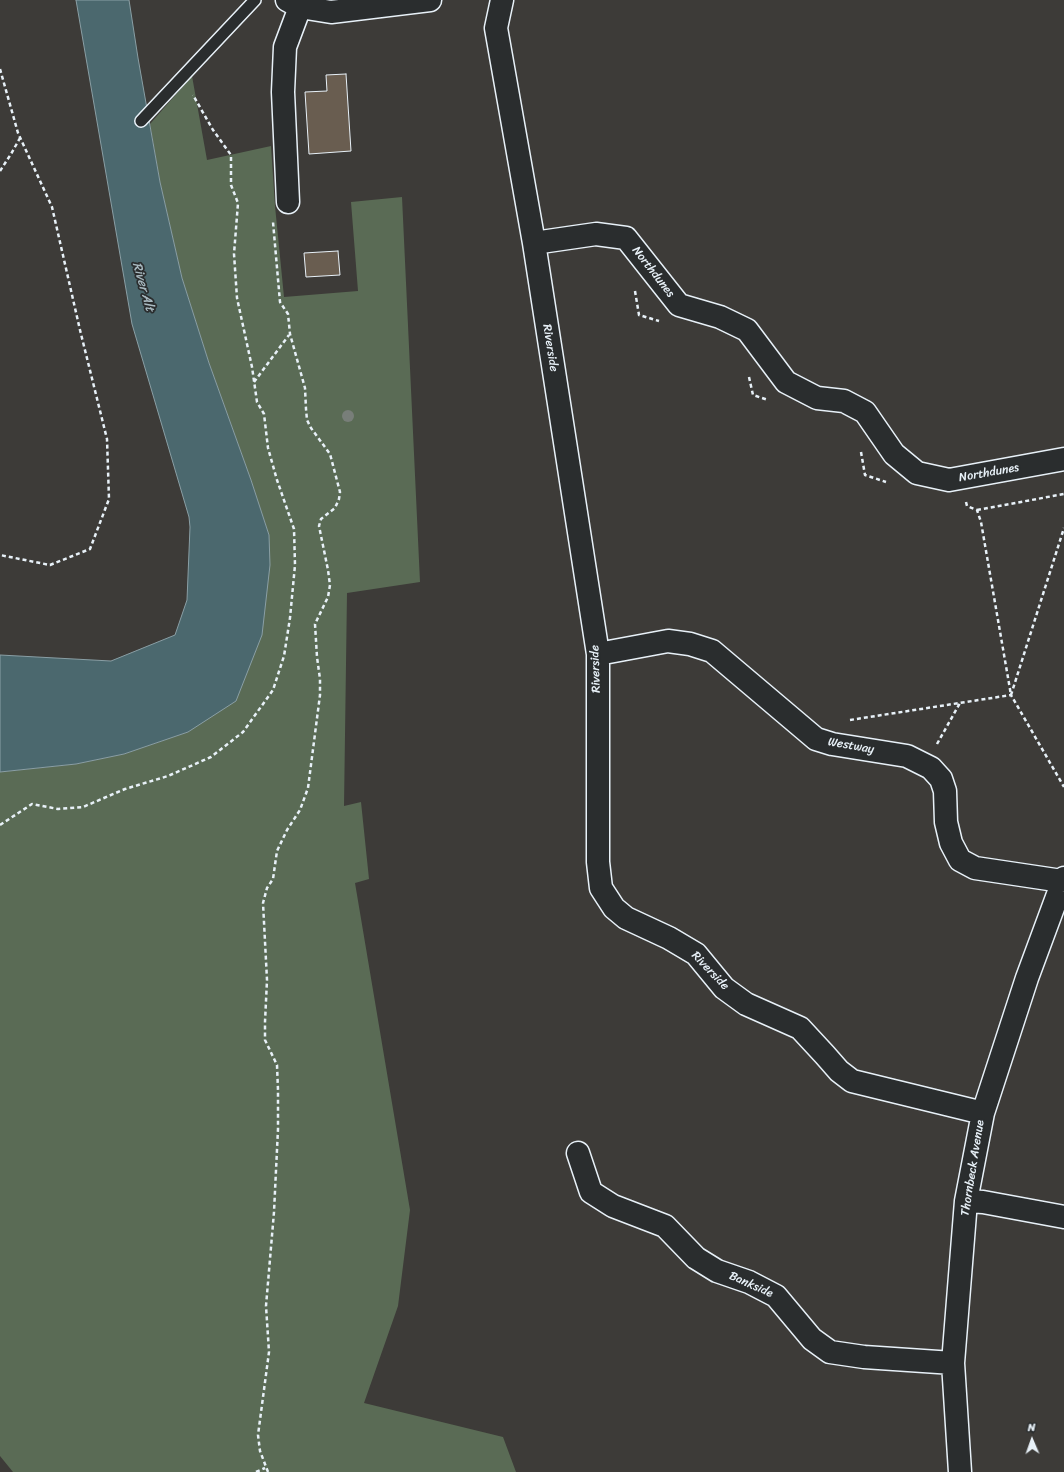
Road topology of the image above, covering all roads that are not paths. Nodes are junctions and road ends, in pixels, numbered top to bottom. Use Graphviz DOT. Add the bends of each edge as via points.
graph roads {
  1 [pos="255,0"];
  2 [pos="430,0"];
  3 [pos="502,0"];
  4 [pos="293,3"];
  5 [pos="141,121"];
  6 [pos="288,202"];
  7 [pos="534,243"];
  8 [pos="1064,459"];
  9 [pos="598,654"];
  10 [pos="1063,880"];
  11 [pos="983,1113"];
  12 [pos="578,1153"];
  13 [pos="966,1201"];
  14 [pos="1064,1217"];
  15 [pos="953,1363"];
  16 [pos="960,1472"];
  1 -- 5 [label="lane"];
  2 -- 4 [label="street" via="331,12"];
  3 -- 7 [label="street, Riverside" via="496,28"];
  4 -- 6 [label="street" via="285,46 283,92"];
  7 -- 8 [label="street, Northdunes" via="596,234 626,238 679,305 720,317 747,330 786,382 817,398 844,401 865,412 894,454 917,473 949,480"];
  7 -- 9 [label="street, Riverside"];
  9 -- 10 [label="street, Westway" via="668,641 712,651 816,739 907,756 931,768 941,779 945,792 946,822 951,843 960,860 975,868"];
  9 -- 11 [label="street, Riverside" via="598,862 601,888 614,908 626,918 696,954 724,988 746,1004 800,1028 839,1071 852,1081"];
  10 -- 11 [label="street, Thornbeck Avenue" via="1027,978"];
  11 -- 13 [label="street, Thornbeck Avenue"];
  12 -- 15 [label="street, Bankside" via="591,1192 612,1206 665,1226 696,1258 717,1271 749,1282 776,1296 812,1339 830,1352"];
  13 -- 14 [label="street"];
  13 -- 15 [label="street, Thornbeck Avenue"];
  15 -- 16 [label="street, Thornbeck Avenue"];
}
